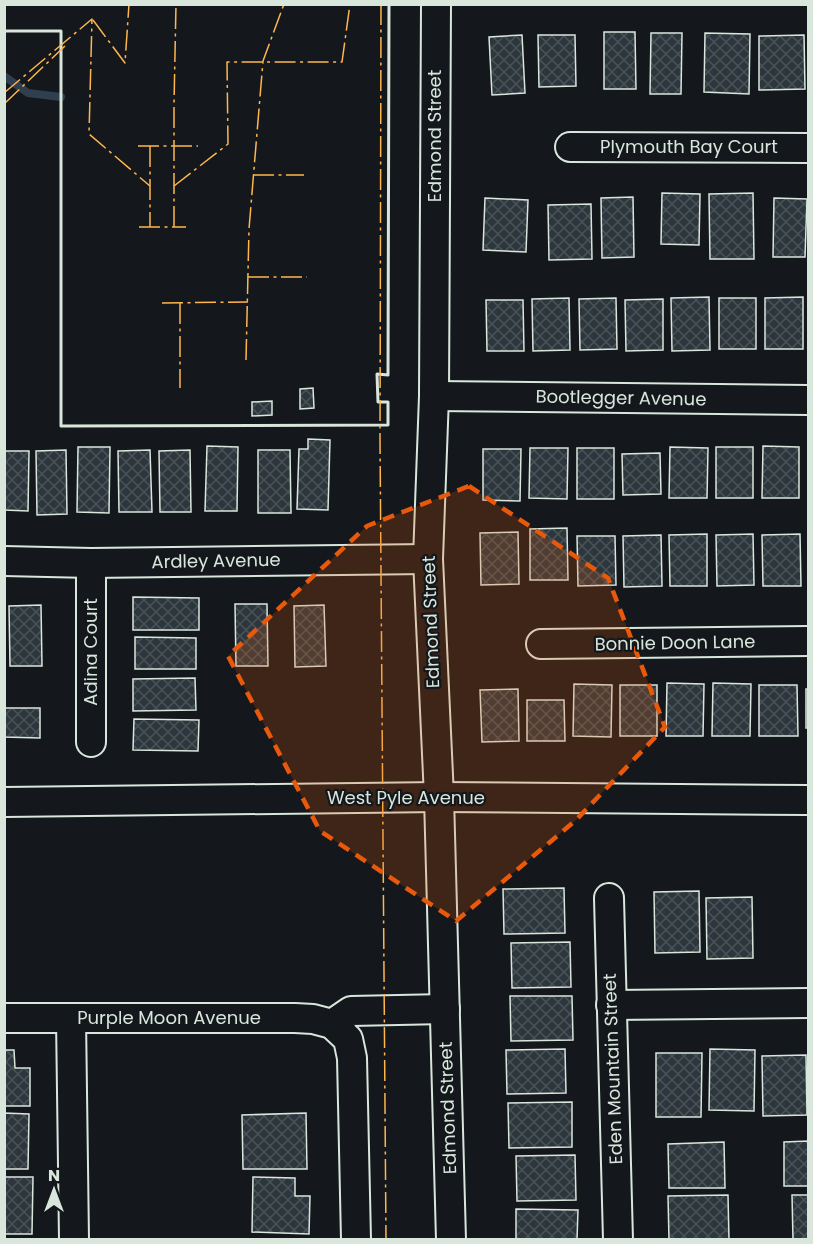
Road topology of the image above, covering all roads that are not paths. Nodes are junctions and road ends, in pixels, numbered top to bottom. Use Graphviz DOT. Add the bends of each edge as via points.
graph roads {
  1 [pos="436,4"];
  2 [pos="570,147"];
  3 [pos="808,148"];
  4 [pos="434,396"];
  5 [pos="808,400"];
  6 [pos="428,559"];
  7 [pos="4,561"];
  8 [pos="91,563"];
  9 [pos="808,641"];
  10 [pos="540,644"];
  11 [pos="91,742"];
  12 [pos="439,797"];
  13 [pos="808,800"];
  14 [pos="4,802"];
  15 [pos="609,898"];
  16 [pos="808,1003"];
  17 [pos="611,1005"];
  18 [pos="445,1009"];
  19 [pos="4,1018"];
  20 [pos="71,1018"];
  21 [pos="332,1024"];
  22 [pos="74,1239"];
  23 [pos="356,1239"];
  24 [pos="451,1239"];
  25 [pos="618,1239"];
  1 -- 4 [label="street, Edmond Street"];
  2 -- 3 [label="street, Plymouth Bay Court"];
  4 -- 5 [label="street, Bootlegger Avenue"];
  4 -- 6 [label="street, Edmond Street"];
  6 -- 8 [label="street, Ardley Avenue"];
  6 -- 12 [label="street, Edmond Street"];
  7 -- 8 [label="street, Ardley Avenue"];
  8 -- 11 [label="street, Adina Court"];
  9 -- 10 [label="street, Bonnie Doon Lane"];
  12 -- 13 [label="street, West Pyle Avenue"];
  12 -- 14 [label="street, West Pyle Avenue"];
  12 -- 18 [label="street, Edmond Street"];
  15 -- 17 [label="street, Eden Mountain Street"];
  16 -- 17 [label="street"];
  17 -- 25 [label="street, Eden Mountain Street"];
  18 -- 21 [label="street" via="351,1011"];
  18 -- 24 [label="street, Edmond Street"];
  19 -- 20 [label="street, Purple Moon Avenue"];
  20 -- 21 [label="street, Purple Moon Avenue" via="295,1018"];
  20 -- 22 [label="street"];
  21 -- 23 [label="street" via="348,1039 352,1058"];
}
